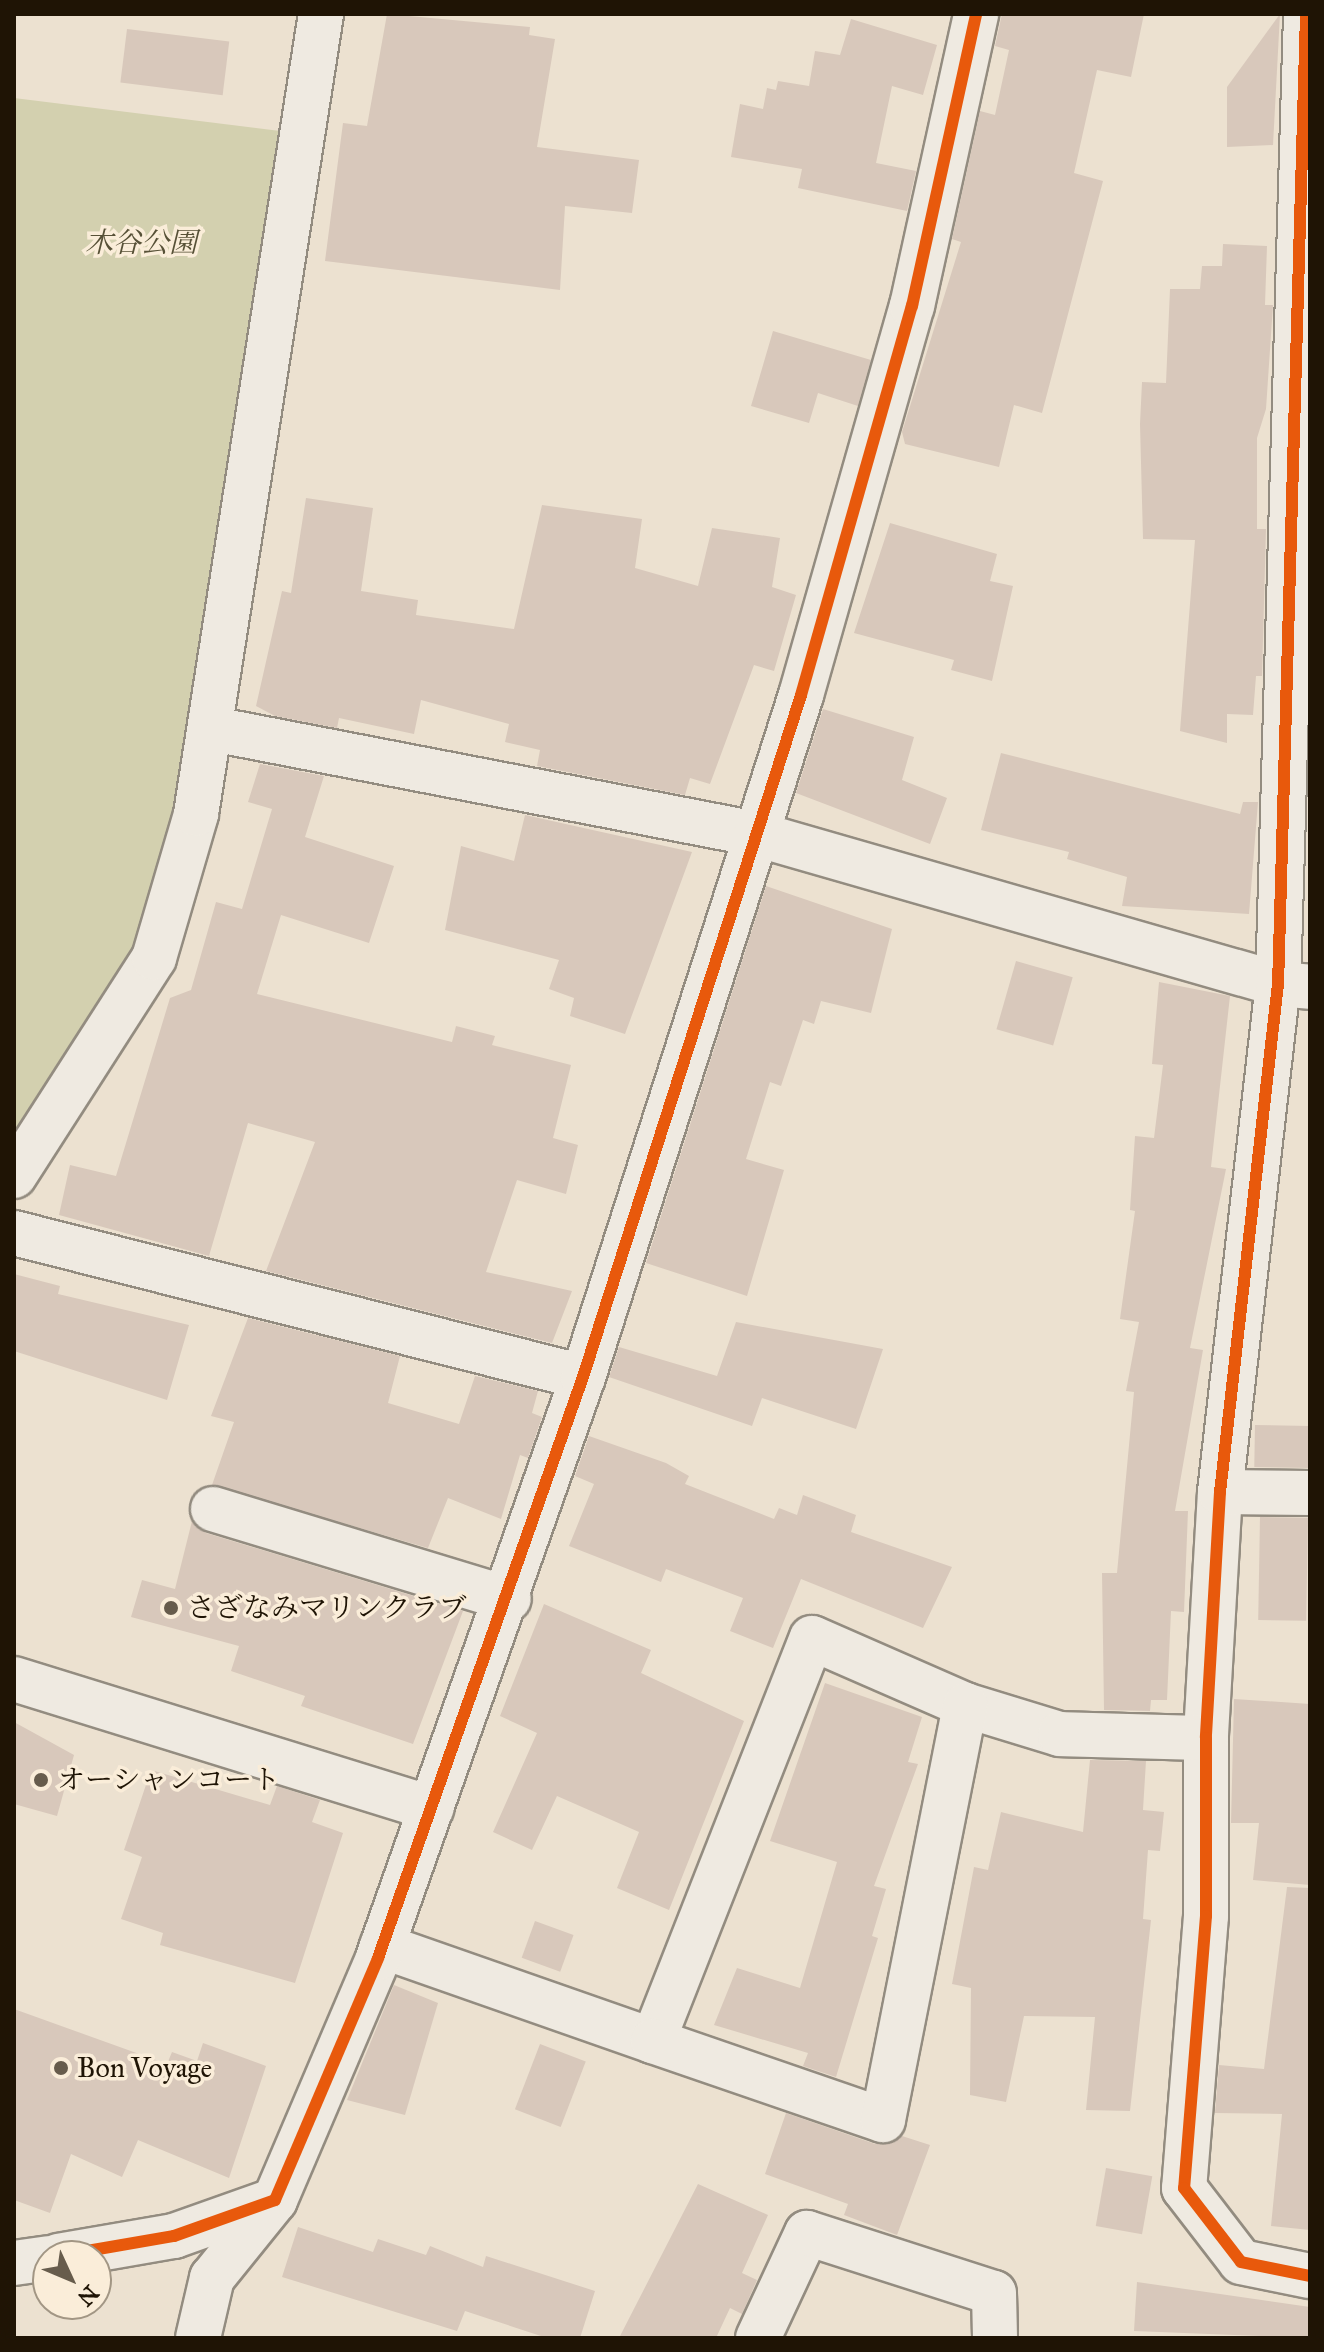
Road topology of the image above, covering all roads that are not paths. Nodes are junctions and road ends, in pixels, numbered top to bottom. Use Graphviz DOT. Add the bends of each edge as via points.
graph roads {
  1 [pos="321,14"];
  2 [pos="976,14"];
  3 [pos="1306,14"];
  4 [pos="213,729"];
  5 [pos="756,834"];
  6 [pos="1294,986"];
  7 [pos="14,1176"];
  8 [pos="14,1233"];
  9 [pos="583,1377"];
  10 [pos="1220,1492"];
  11 [pos="1310,1493"];
  12 [pos="213,1509"];
  13 [pos="509,1599"];
  14 [pos="14,1679"];
  15 [pos="965,1705"];
  16 [pos="1206,1738"];
  17 [pos="432,1808"];
  18 [pos="382,1946"];
  19 [pos="653,2041"];
  20 [pos="275,2200"];
  21 [pos="174,2236"];
  22 [pos="112,2247"];
  23 [pos="1310,2276"];
  24 [pos="212,2278"];
  25 [pos="198,2338"];
  26 [pos="758,2338"];
  27 [pos="995,2338"];
  1 -- 4 [label="street" via="257,397"];
  2 -- 5 [label="street" via="912,306"];
  3 -- 6 [label="street"];
  4 -- 5 [label="street"];
  4 -- 7 [label="street" via="154,958"];
  5 -- 6 [label="street"];
  5 -- 9 [label="street"];
  6 -- 10 [label="street"];
  8 -- 9 [label="street"];
  9 -- 13 [label="street"];
  10 -- 11 [label="street"];
  10 -- 16 [label="street"];
  12 -- 13 [label="street"];
  13 -- 17 [label="street"];
  14 -- 17 [label="street"];
  15 -- 16 [label="street" via="1060,1734"];
  15 -- 19 [label="street" via="812,1638"];
  15 -- 19 [label="street" via="883,2120"];
  16 -- 23 [label="street" via="1206,1916 1184,2188 1241,2262"];
  17 -- 18 [label="street"];
  18 -- 19 [label="street"];
  18 -- 20 [label="street"];
  20 -- 21 [label="street"];
  20 -- 24 [label="street"];
  21 -- 22 [label="street"];
  21 -- 24 [label="street"];
  24 -- 25 [label="street"];
  26 -- 27 [label="street" via="807,2233 994,2293"];
}
